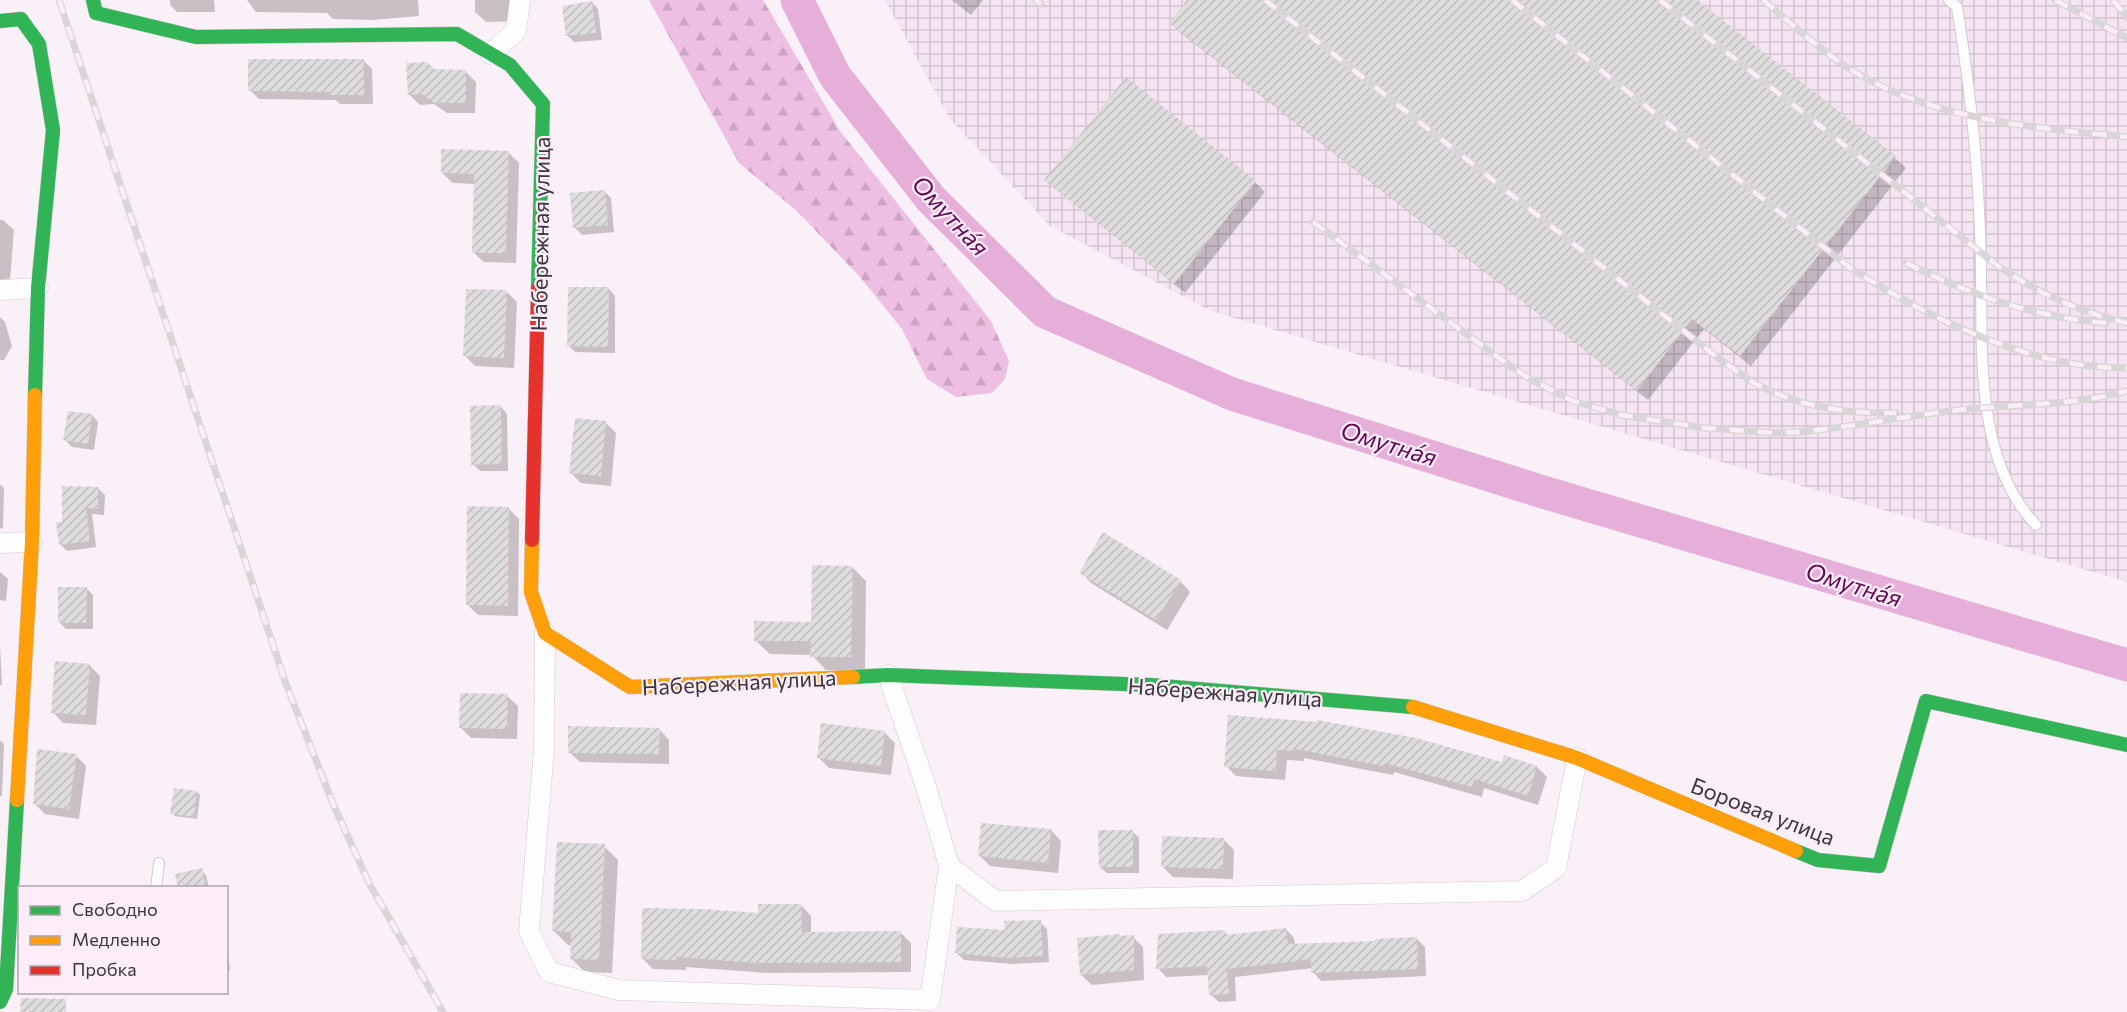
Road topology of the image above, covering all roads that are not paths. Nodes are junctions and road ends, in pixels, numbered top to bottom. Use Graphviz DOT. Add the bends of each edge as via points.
graph roads {
  1 [pos="520,0"];
  2 [pos="1954,2"];
  3 [pos="94,7"];
  4 [pos="0,21"];
  5 [pos="490,54"];
  6 [pos="38,288"];
  7 [pos="0,290"];
  8 [pos="2036,525"];
  9 [pos="32,542"];
  10 [pos="0,543"];
  11 [pos="545,633"];
  12 [pos="888,675"];
  13 [pos="2127,745"];
  14 [pos="1577,758"];
  15 [pos="159,863"];
  16 [pos="949,866"];
  17 [pos="156,886"];
  18 [pos="15,897"];
  19 [pos="0,1002"];
  1 -- 5 [label="street" via="516,31"];
  2 -- 8 [label="lane" via="1977,173 1989,425 2010,493"];
  3 -- 5 [label="street, Набережная улица" via="196,37 457,34"];
  4 -- 6 [label="street" via="21,19 39,45 53,130"];
  5 -- 11 [label="street, Набережная улица" via="510,65 543,104 531,592"];
  6 -- 7 [label="street"];
  6 -- 9 [label="street"];
  9 -- 10 [label="street"];
  9 -- 18 [label="street"];
  11 -- 12 [label="street, Набережная улица" via="630,687"];
  11 -- 16 [label="street" via="544,750 529,931 549,972 619,990 930,1000"];
  12 -- 14 [label="street, Набережная улица" via="1150,685 1413,707"];
  12 -- 16 [label="street"];
  13 -- 14 [label="street, Боровая улица" via="1926,701 1878,866 1818,860"];
  14 -- 16 [label="street" via="1556,868 1522,891 996,901"];
  15 -- 17 [label="lane"];
  18 -- 19 [label="street" via="6,989"];
}
